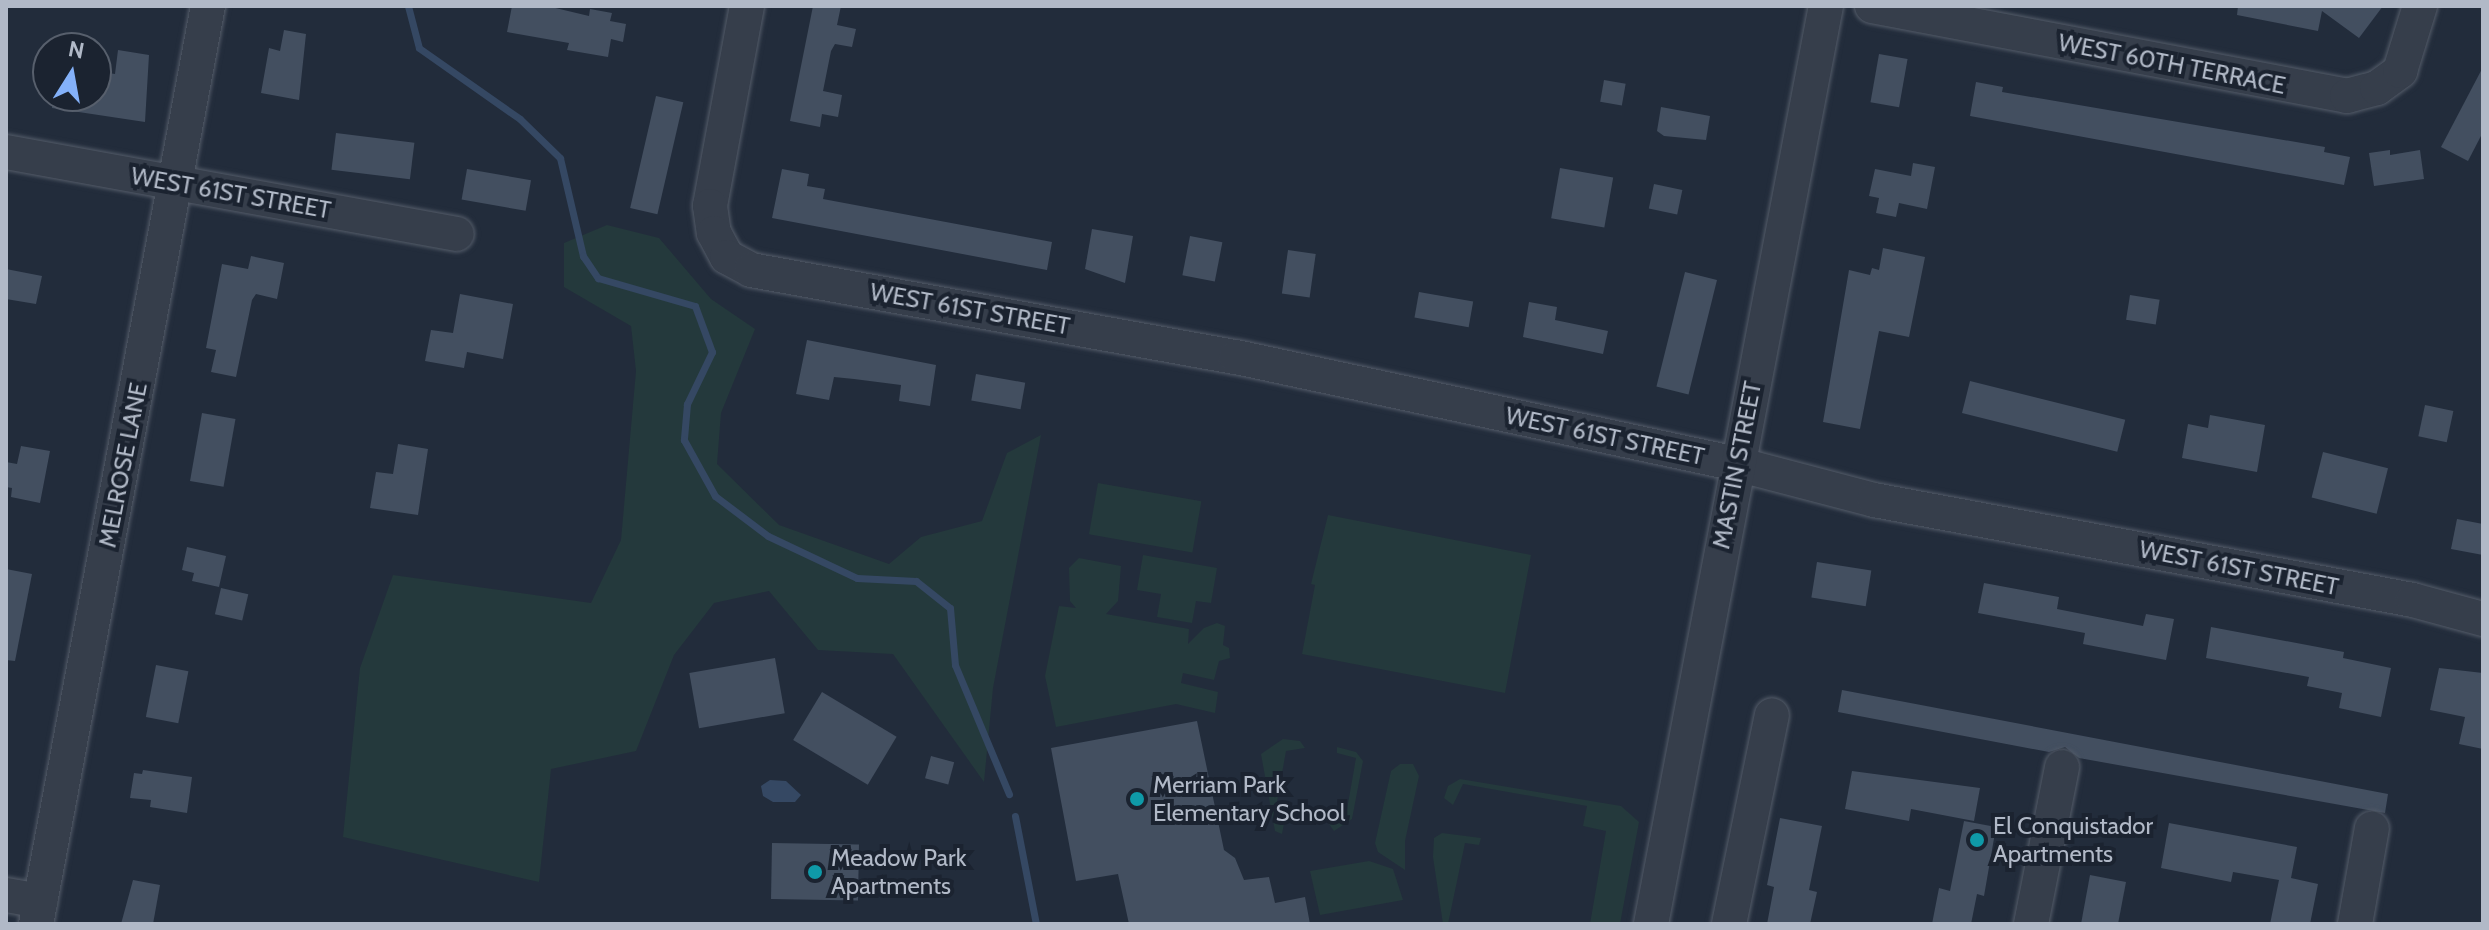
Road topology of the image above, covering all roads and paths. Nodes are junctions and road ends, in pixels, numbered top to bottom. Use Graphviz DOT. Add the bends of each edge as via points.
graph roads {
  1 [pos="208,6"];
  2 [pos="747,6"];
  3 [pos="1826,6"];
  4 [pos="1872,6"];
  5 [pos="2420,6"];
  6 [pos="6,152"];
  7 [pos="177,184"];
  8 [pos="457,234"];
  9 [pos="1737,464"];
  10 [pos="2483,619"];
  11 [pos="1772,715"];
  12 [pos="2062,767"];
  13 [pos="2372,828"];
  14 [pos="6,895"];
  15 [pos="38,913"];
  16 [pos="1651,924"];
  17 [pos="1729,924"];
  18 [pos="2031,924"];
  19 [pos="2355,924"];
  1 -- 7 [label="street, MELROSE LANE"];
  2 -- 9 [label="street, WEST 61ST STREET" via="710,206 714,233 727,257 751,270 1236,357"];
  3 -- 9 [label="street, MASTIN STREET"];
  4 -- 5 [label="street, WEST 60TH TERRACE" via="2347,96 2377,88 2400,71"];
  6 -- 7 [label="street, WEST 61ST STREET"];
  7 -- 8 [label="street, WEST 61ST STREET"];
  7 -- 15 [label="street, MELROSE LANE"];
  9 -- 10 [label="street, WEST 61ST STREET" via="1874,500 2413,600"];
  9 -- 16 [label="street, MASTIN STREET"];
  11 -- 17 [label="street"];
  12 -- 18 [label="street"];
  13 -- 19 [label="street"];
  14 -- 15 [label="street"];
}
